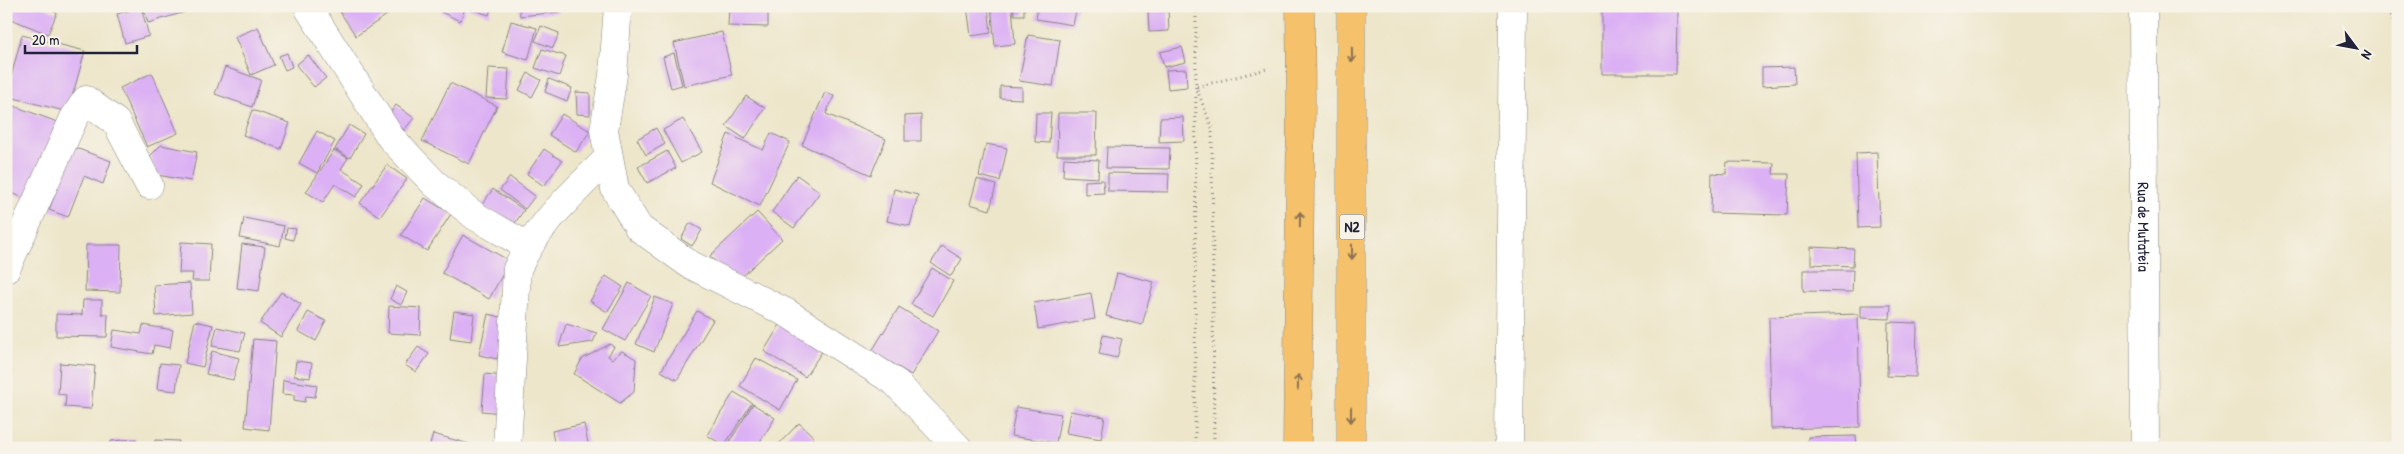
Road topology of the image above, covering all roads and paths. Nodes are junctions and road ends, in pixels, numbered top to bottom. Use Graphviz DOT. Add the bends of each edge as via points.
graph roads {
  1 [pos="618,6"];
  2 [pos="1196,6"];
  3 [pos="1300,6"];
  4 [pos="1351,6"];
  5 [pos="1513,6"];
  6 [pos="2143,6"];
  7 [pos="2387,6"];
  8 [pos="308,9"];
  9 [pos="2398,33"];
  10 [pos="1301,60"];
  11 [pos="1196,87"];
  12 [pos="608,158"];
  13 [pos="150,185"];
  14 [pos="527,246"];
  15 [pos="6,269"];
  16 [pos="507,448"];
  17 [pos="958,448"];
  18 [pos="1195,448"];
  19 [pos="1214,448"];
  20 [pos="1297,448"];
  21 [pos="1351,448"];
  22 [pos="1509,448"];
  23 [pos="2145,448"];
  1 -- 12 [label="street" via="613,75 604,130"];
  2 -- 11 [label="path"];
  3 -- 10 [label="highway"];
  4 -- 21 [label="highway, N2, one-way"];
  5 -- 22 [label="street"];
  6 -- 23 [label="street, Rua de Mutateia"];
  7 -- 9 [label="path"];
  8 -- 14 [label="street" via="391,138 434,183 475,216"];
  10 -- 11 [label="path"];
  20 -- 10 [label="highway, one-way"];
  11 -- 18 [label="path"];
  11 -- 19 [label="path" via="1212,128"];
  12 -- 14 [label="street" via="543,224"];
  12 -- 17 [label="street" via="615,189 638,228 689,264 788,313 895,382"];
  13 -- 15 [label="street" via="116,122 86,100 74,118"];
  14 -- 16 [label="street" via="517,269"];
}
